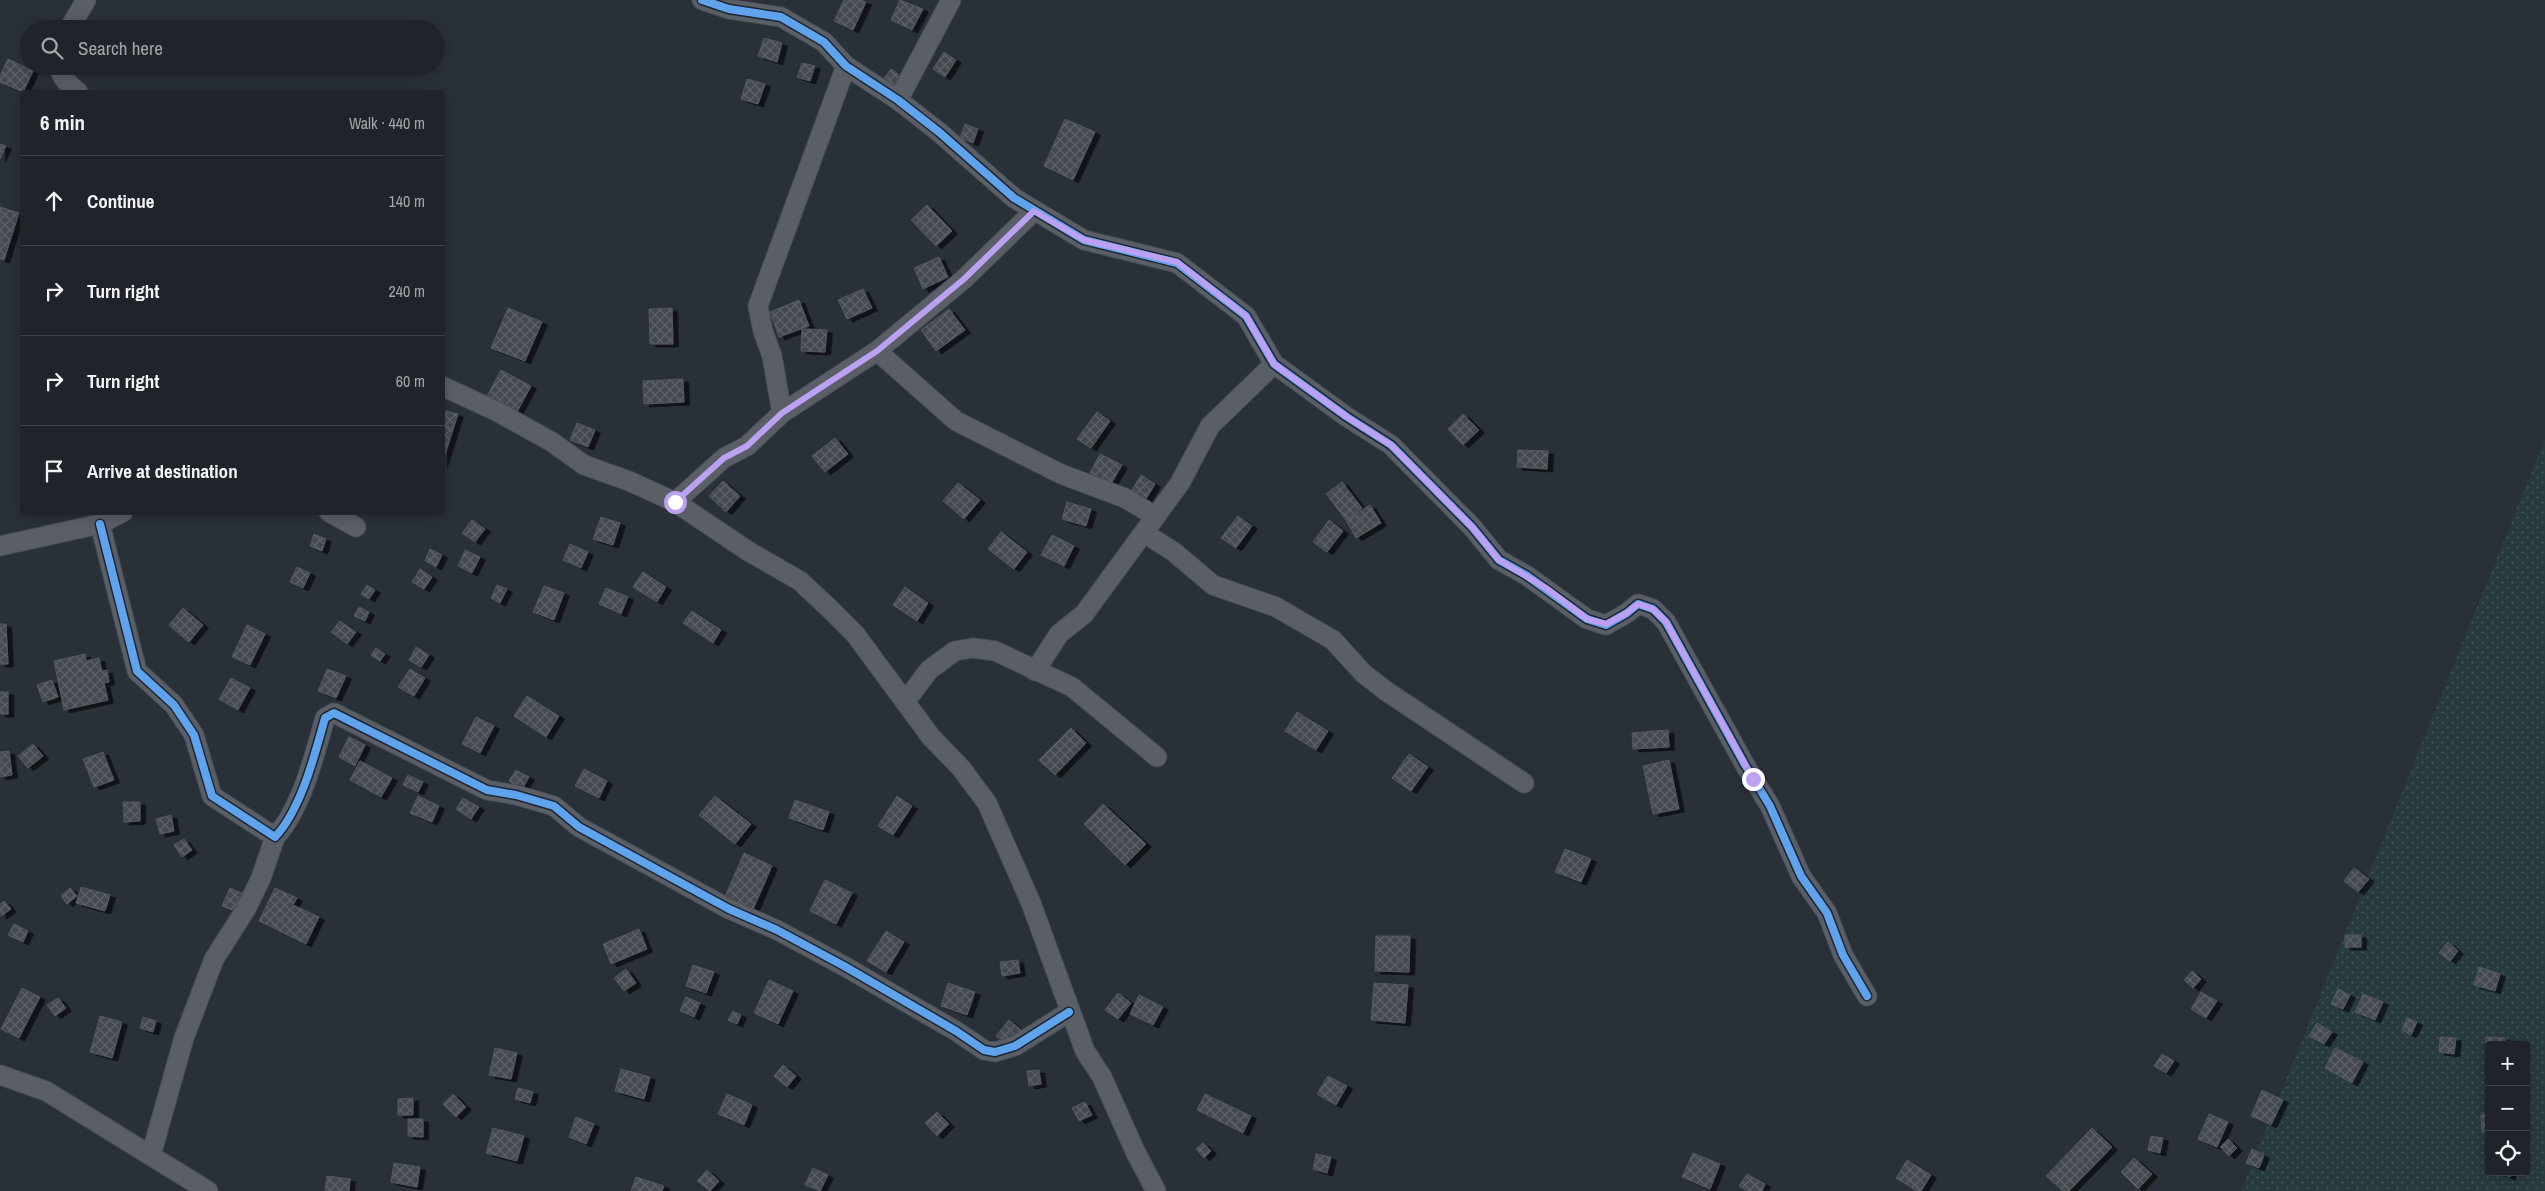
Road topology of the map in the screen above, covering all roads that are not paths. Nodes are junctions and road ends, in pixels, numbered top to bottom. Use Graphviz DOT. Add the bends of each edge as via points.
graph roads {
  1 [pos="86,0"];
  2 [pos="702,0"];
  3 [pos="951,0"];
  4 [pos="74,20"];
  5 [pos="846,66"];
  6 [pos="61,75"];
  7 [pos="76,90"];
  8 [pos="898,100"];
  9 [pos="1034,211"];
  10 [pos="877,351"];
  11 [pos="1274,364"];
  12 [pos="445,387"];
  13 [pos="782,413"];
  14 [pos="675,502"];
  15 [pos="117,515"];
  16 [pos="334,515"];
  17 [pos="1155,516"];
  18 [pos="100,524"];
  19 [pos="356,527"];
  20 [pos="1144,533"];
  21 [pos="0,546"];
  22 [pos="1035,671"];
  23 [pos="905,702"];
  24 [pos="1157,757"];
  25 [pos="1524,783"];
  26 [pos="275,837"];
  27 [pos="1867,996"];
  28 [pos="1069,1012"];
  29 [pos="0,1075"];
  30 [pos="151,1155"];
  31 [pos="208,1191"];
  32 [pos="1156,1191"];
  1 -- 4 [label="street"];
  2 -- 5 [label="street" via="729,9 781,17 824,42"];
  3 -- 8 [label="street"];
  5 -- 8 [label="street"];
  5 -- 13 [label="street" via="758,306 772,356"];
  6 -- 7 [label="street"];
  8 -- 9 [label="street" via="1014,198"];
  9 -- 10 [label="street" via="964,279"];
  9 -- 11 [label="street" via="1084,240 1177,262 1246,316"];
  10 -- 13 [label="street"];
  10 -- 17 [label="street" via="956,421 1061,474 1124,498"];
  11 -- 17 [label="street" via="1210,426 1180,483"];
  11 -- 27 [label="street" via="1391,445 1472,527 1499,560 1546,588 1587,619 1606,624 1638,604 1653,609 1666,622 1770,806 1800,876 1827,913 1843,956"];
  12 -- 14 [label="street" via="552,442 584,465"];
  13 -- 14 [label="street" via="747,446 724,458"];
  14 -- 23 [label="street" via="800,581 855,634"];
  15 -- 18 [label="street"];
  16 -- 19 [label="street"];
  17 -- 20 [label="street"];
  18 -- 21 [label="street"];
  18 -- 26 [label="street" via="137,671 174,705 194,735 212,796"];
  20 -- 22 [label="street" via="1084,614 1059,634"];
  20 -- 25 [label="street" via="1174,552 1213,585 1276,607 1333,640 1363,673 1386,691"];
  22 -- 23 [label="street" via="995,650 955,650 929,670"];
  22 -- 24 [label="street" via="1072,687"];
  23 -- 28 [label="street" via="931,738 961,768 987,803 1031,903"];
  26 -- 28 [label="street" via="296,804 325,718 334,713 487,790 554,806 579,827 836,961 984,1050 996,1052 1015,1046"];
  26 -- 30 [label="street" via="246,909 214,959 184,1038"];
  28 -- 32 [label="street" via="1085,1051 1102,1078"];
  29 -- 30 [label="street" via="46,1091"];
  30 -- 31 [label="street"];
}
